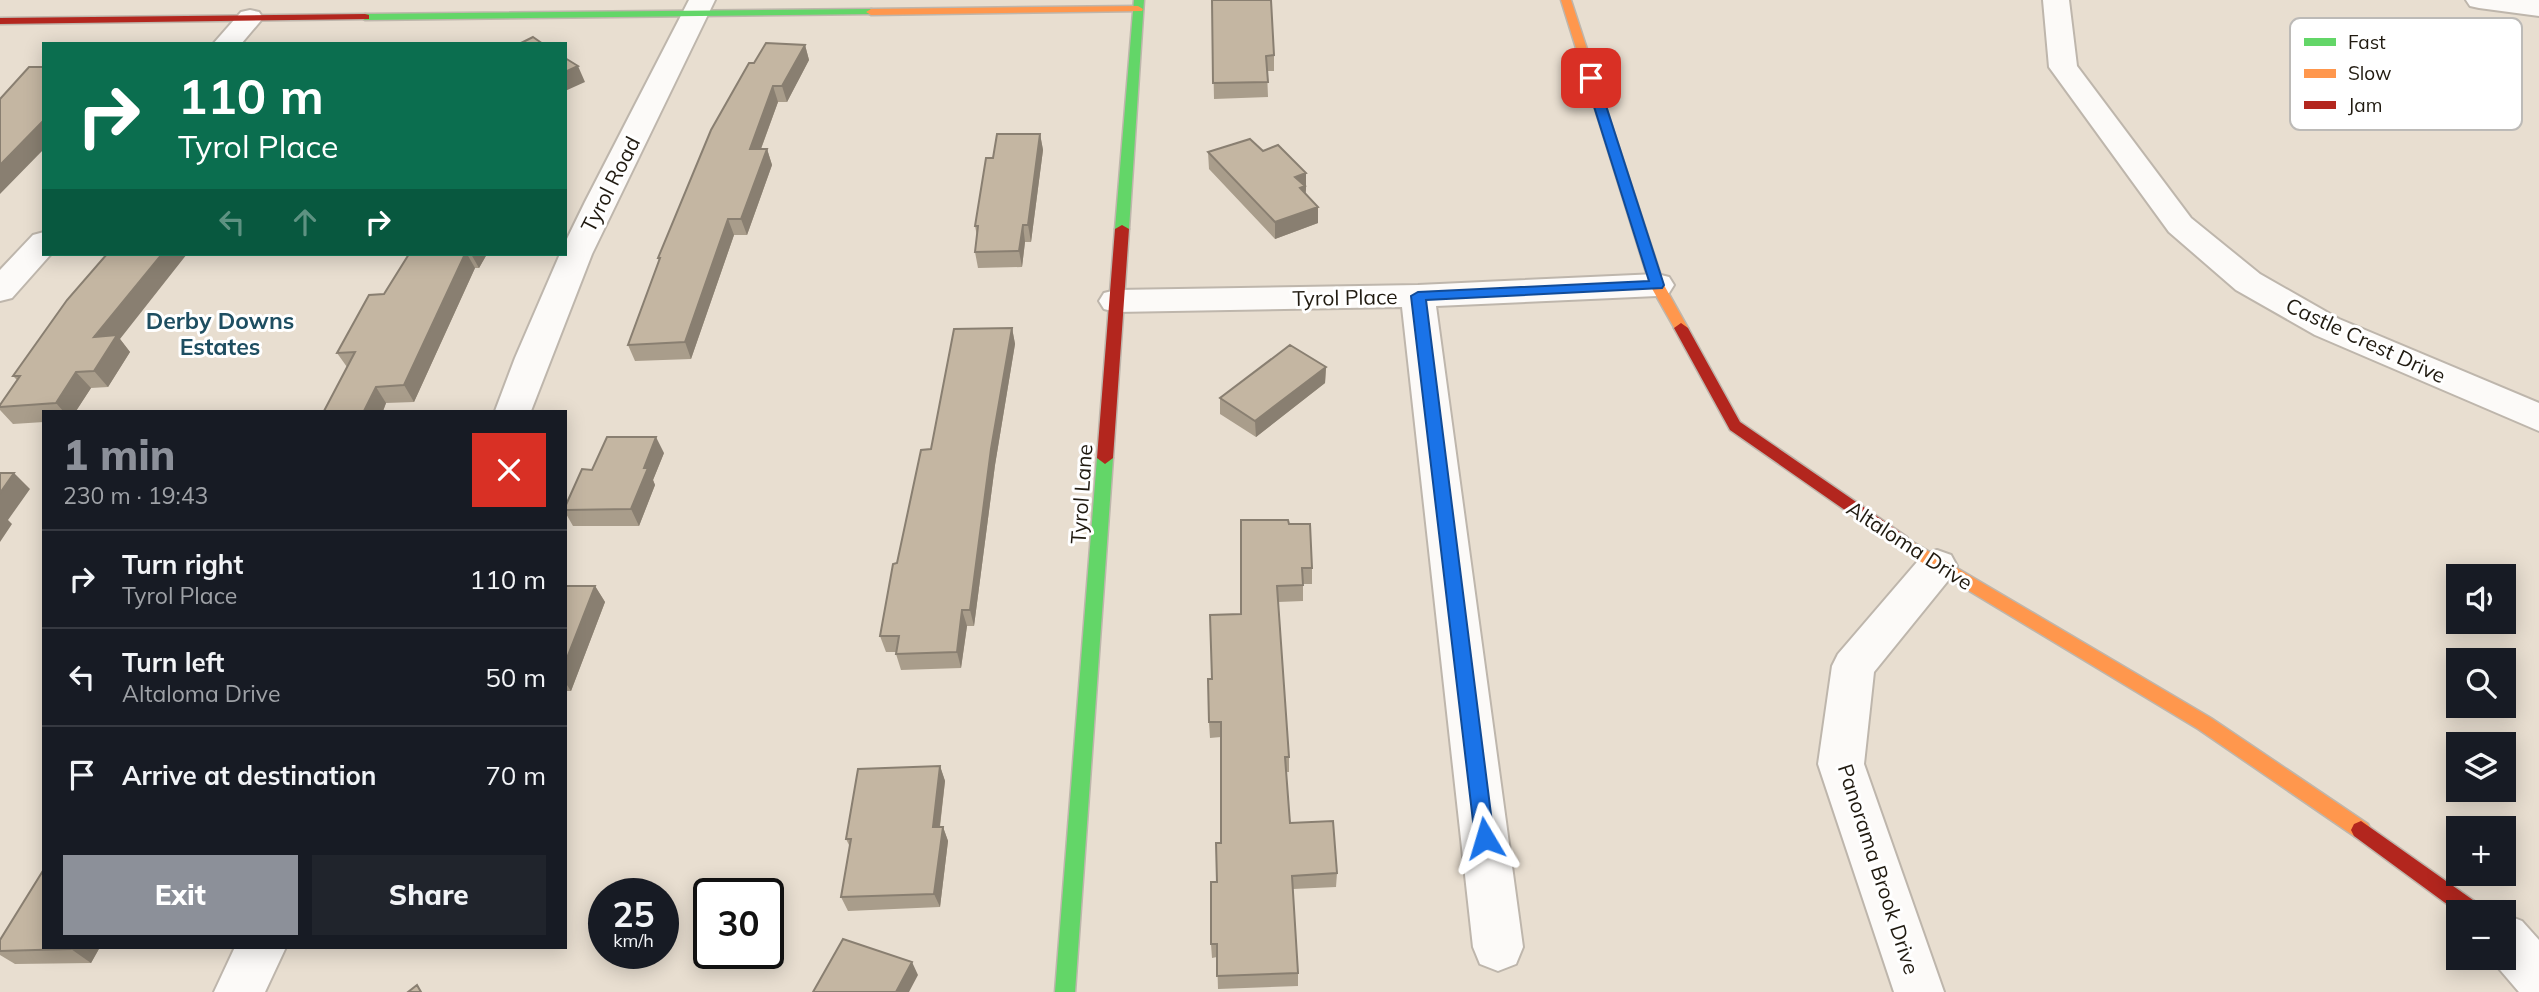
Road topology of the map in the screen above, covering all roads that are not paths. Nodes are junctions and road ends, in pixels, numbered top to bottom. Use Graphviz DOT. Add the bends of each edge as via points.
graph roads {
  1 [pos="1566,0"];
  2 [pos="2056,0"];
  3 [pos="2479,0"];
  4 [pos="1139,5"];
  5 [pos="699,8"];
  6 [pos="2539,8"];
  7 [pos="250,18"];
  8 [pos="0,21"];
  9 [pos="228,42"];
  10 [pos="42,244"];
  11 [pos="1657,285"];
  12 [pos="0,290"];
  13 [pos="1418,296"];
  14 [pos="1116,301"];
  15 [pos="513,410"];
  16 [pos="2539,418"];
  17 [pos="1937,566"];
  18 [pos="2457,900"];
  19 [pos="1498,947"];
  20 [pos="260,949"];
  21 [pos="2516,951"];
  22 [pos="2539,977"];
  23 [pos="239,992"];
  24 [pos="1065,992"];
  25 [pos="1919,992"];
  1 -- 11 [label="street, Altaloma Drive"];
  2 -- 16 [label="street, Castle Crest Drive" via="2063,67 2180,225 2248,282 2327,327"];
  3 -- 6 [label="street"];
  4 -- 5 [label="street"];
  4 -- 14 [label="street, Tyrol Lane"];
  5 -- 7 [label="street"];
  5 -- 15 [label="street, Tyrol Road" via="564,278"];
  7 -- 8 [label="street"];
  7 -- 9 [label="street"];
  10 -- 12 [label="street"];
  11 -- 13 [label="street, Tyrol Place"];
  11 -- 17 [label="street, Altaloma Drive" via="1735,426"];
  13 -- 14 [label="street, Tyrol Place"];
  13 -- 19 [label="street"];
  14 -- 24 [label="street, Tyrol Lane"];
  17 -- 18 [label="street, Altaloma Drive" via="2042,625 2299,784"];
  17 -- 25 [label="street, Panorama Brook Drive" via="1853,666 1841,764"];
  20 -- 23 [label="street"];
  21 -- 22 [label="street"];
}
